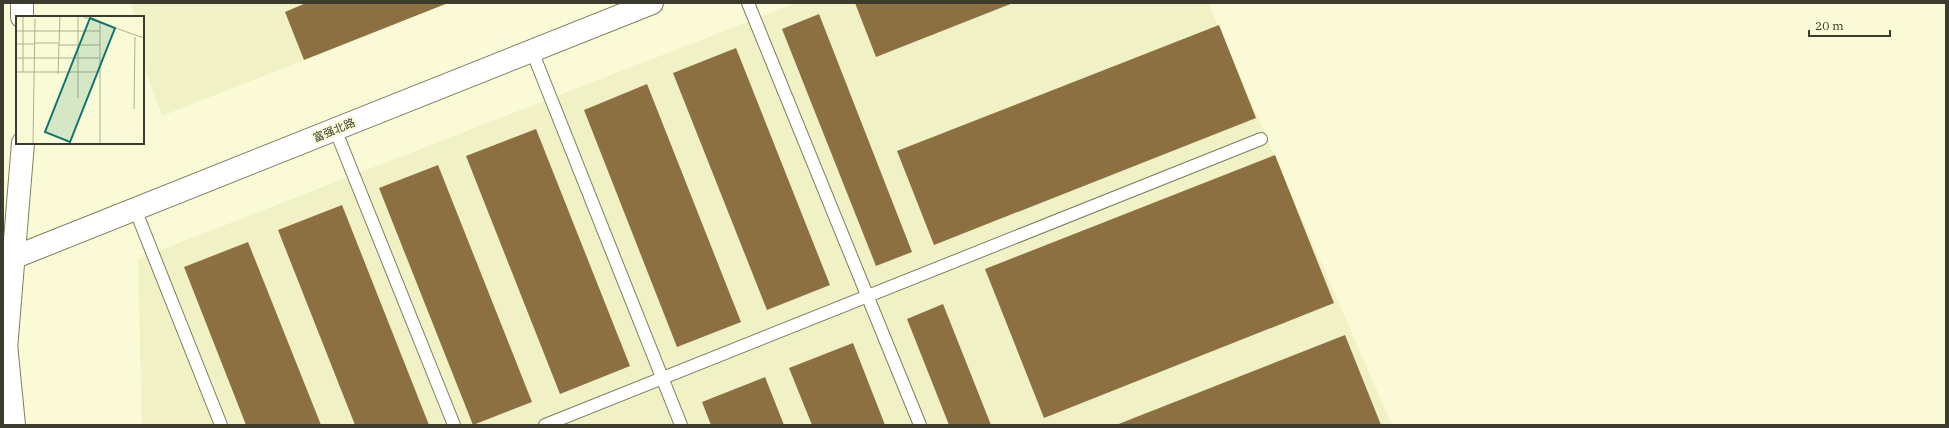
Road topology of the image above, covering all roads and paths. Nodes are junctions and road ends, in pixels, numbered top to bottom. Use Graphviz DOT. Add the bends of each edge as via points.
graph roads {
  1 [pos="22,3"];
  2 [pos="652,3"];
  3 [pos="748,3"];
  4 [pos="22,16"];
  5 [pos="532,51"];
  6 [pos="335,129"];
  7 [pos="1261,139"];
  8 [pos="23,144"];
  9 [pos="135,209"];
  10 [pos="15,257"];
  11 [pos="867,296"];
  12 [pos="3,321"];
  13 [pos="6,349"];
  14 [pos="662,378"];
  15 [pos="14,425"];
  16 [pos="221,425"];
  17 [pos="454,425"];
  18 [pos="545,425"];
  19 [pos="681,425"];
  20 [pos="920,425"];
  1 -- 4 [label="main road"];
  2 -- 5 [label="main road, 富强北路"];
  3 -- 11 [label="lane"];
  5 -- 6 [label="main road, 富强北路"];
  5 -- 14 [label="lane"];
  6 -- 9 [label="main road, 富强北路"];
  6 -- 17 [label="lane"];
  7 -- 11 [label="lane"];
  8 -- 10 [label="main road"];
  9 -- 10 [label="main road, 富强北路"];
  9 -- 16 [label="lane"];
  10 -- 13 [label="main road"];
  11 -- 14 [label="lane"];
  11 -- 20 [label="lane"];
  12 -- 13 [label="main road"];
  13 -- 15 [label="main road"];
  14 -- 18 [label="lane"];
  14 -- 19 [label="lane"];
}
